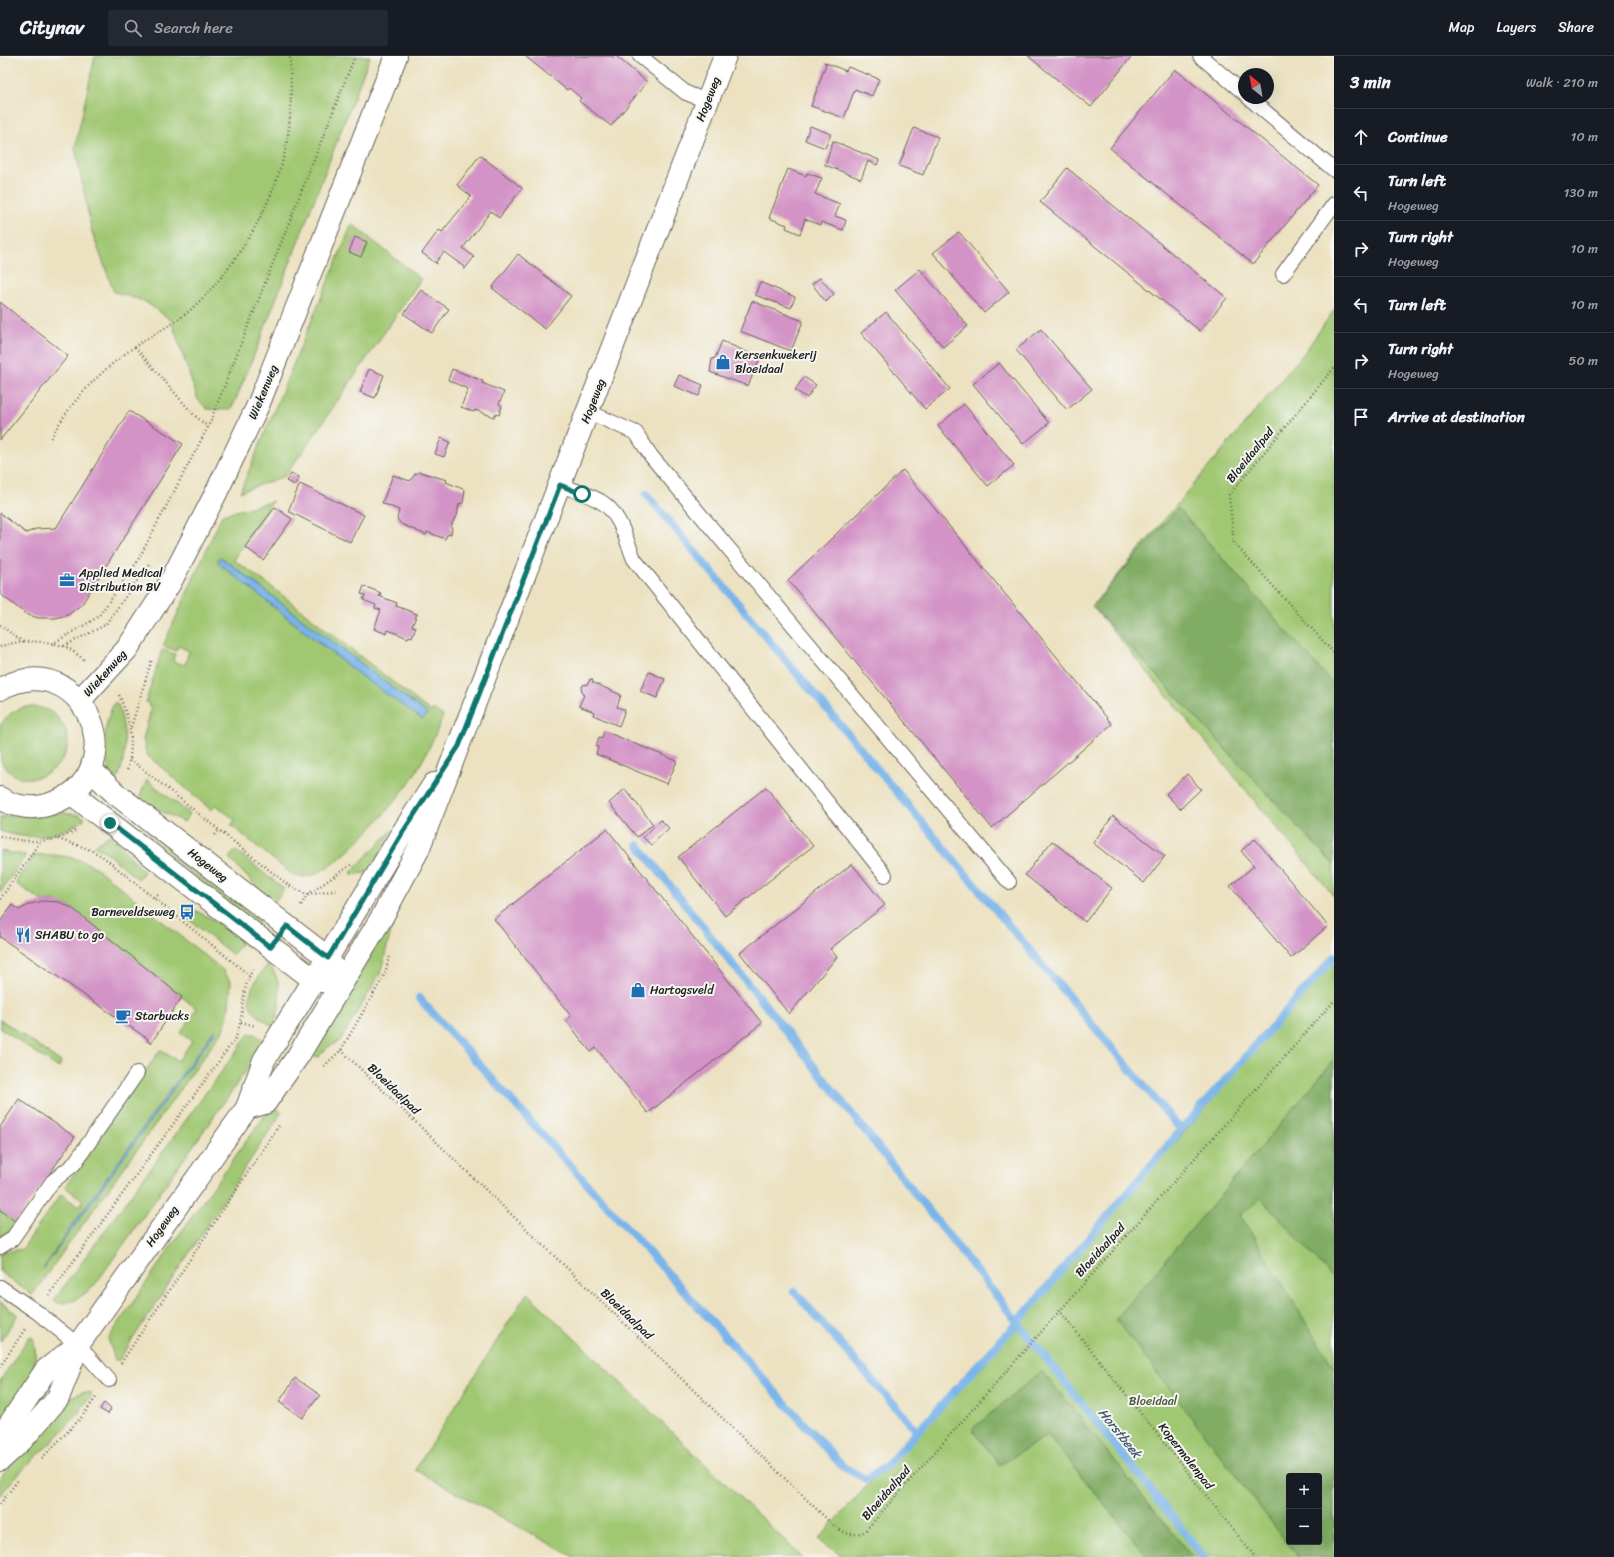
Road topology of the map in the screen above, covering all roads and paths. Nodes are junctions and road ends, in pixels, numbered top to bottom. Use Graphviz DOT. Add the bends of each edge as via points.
graph roads {
  1 [pos="290,56"];
  2 [pos="355,56"];
  3 [pos="396,56"];
  4 [pos="640,56"];
  5 [pos="725,56"];
  6 [pos="1200,56"];
  7 [pos="1238,88"];
  8 [pos="707,101"];
  9 [pos="1256,104"];
  10 [pos="1334,170"];
  11 [pos="1334,204"];
  12 [pos="1283,274"];
  13 [pos="135,347"];
  14 [pos="1334,368"];
  15 [pos="589,412"];
  16 [pos="208,427"];
  17 [pos="51,438"];
  18 [pos="560,485"];
  19 [pos="150,563"];
  20 [pos="0,625"];
  21 [pos="23,642"];
  22 [pos="52,644"];
  23 [pos="64,646"];
  24 [pos="1334,653"];
  25 [pos="0,689"];
  26 [pos="80,700"];
  27 [pos="459,746"];
  28 [pos="130,759"];
  29 [pos="91,770"];
  30 [pos="72,794"];
  31 [pos="2,801"];
  32 [pos="219,830"];
  33 [pos="216,835"];
  34 [pos="0,836"];
  35 [pos="40,841"];
  36 [pos="885,875"];
  37 [pos="1009,882"];
  38 [pos="158,895"];
  39 [pos="154,898"];
  40 [pos="0,899"];
  41 [pos="287,926"];
  42 [pos="270,947"];
  43 [pos="328,958"];
  44 [pos="249,975"];
  45 [pos="314,980"];
  46 [pos="342,983"];
  47 [pos="1334,1001"];
  48 [pos="319,1070"];
  49 [pos="137,1073"];
  50 [pos="247,1108"];
  51 [pos="282,1121"];
  52 [pos="0,1247"];
  53 [pos="0,1287"];
  54 [pos="1059,1310"];
  55 [pos="37,1312"];
  56 [pos="78,1345"];
  57 [pos="0,1367"];
  58 [pos="108,1380"];
  59 [pos="0,1444"];
  60 [pos="41,1459"];
  61 [pos="0,1460"];
  62 [pos="21,1477"];
  63 [pos="0,1504"];
  64 [pos="1254,1557"];
  1 -- 13 [label="path" via="292,102 288,136 275,183 247,243 220,278 189,311"];
  2 -- 16 [label="path"];
  3 -- 26 [label="street, Wiekenweg" via="259,402 216,493 170,583 127,649"];
  4 -- 8 [label="lane" via="686,93"];
  5 -- 8 [label="street, Hogeweg"];
  6 -- 7 [label="lane"];
  8 -- 15 [label="street, Hogeweg"];
  9 -- 10 [label="lane"];
  11 -- 12 [label="lane"];
  13 -- 16 [label="path" via="194,415"];
  13 -- 17 [label="path" via="96,377 63,415"];
  14 -- 24 [label="path, Bloeidaalpad" via="1229,495 1234,543"];
  15 -- 18 [label="street, Hogeweg"];
  15 -- 37 [label="lane" via="636,433 651,456"];
  16 -- 22 [label="path" via="137,562 98,617"];
  18 -- 27 [label="street, Hogeweg"];
  18 -- 36 [label="lane" via="601,501 613,512 634,559"];
  19 -- 23 [label="path" via="105,625"];
  20 -- 21 [label="path"];
  25 -- 26 [label="street" via="10,683 29,679 48,681 66,688"];
  26 -- 29 [label="street" via="89,712 94,726 96,741"];
  27 -- 43 [label="street, Hogeweg" via="401,835"];
  27 -- 46 [label="street, Hogeweg" via="418,850"];
  28 -- 32 [label="path"];
  29 -- 30 [label="street"];
  29 -- 41 [label="street, Hogeweg" via="116,794"];
  30 -- 31 [label="street" via="46,806 18,806"];
  30 -- 42 [label="street"];
  32 -- 33 [label="path"];
  32 -- 41 [label="path" via="288,885 307,895"];
  34 -- 35 [label="path" via="19,841"];
  35 -- 39 [label="path" via="58,838 97,853"];
  35 -- 40 [label="path"];
  38 -- 39 [label="path"];
  39 -- 44 [label="path"];
  41 -- 43 [label="street, Hogeweg"];
  42 -- 44 [label="path"];
  42 -- 45 [label="street"];
  43 -- 45 [label="street, Hogeweg"];
  43 -- 46 [label="street, Hogeweg"];
  44 -- 55 [label="path" via="241,1022 235,1039"];
  45 -- 46 [label="street"];
  45 -- 50 [label="street, Hogeweg" via="264,1060"];
  46 -- 50 [label="street, Hogeweg" via="266,1103"];
  47 -- 54 [label="path, Bloeidaalpad"];
  48 -- 54 [label="path, Bloeidaalpad" via="341,1050 840,1531 854,1535 864,1531"];
  49 -- 52 [label="lane" via="74,1164 52,1182 12,1239"];
  50 -- 56 [label="street, Hogeweg"];
  51 -- 58 [label="path"];
  53 -- 55 [label="lane"];
  54 -- 64 [label="path, Kopermolenpad"];
  55 -- 56 [label="lane"];
  55 -- 57 [label="path"];
  56 -- 58 [label="lane"];
  56 -- 59 [label="street, Hogeweg" via="46,1370"];
  56 -- 61 [label="street, Hogeweg" via="58,1398 22,1440"];
  58 -- 60 [label="path" via="80,1419"];
  62 -- 63 [label="path"];
}
